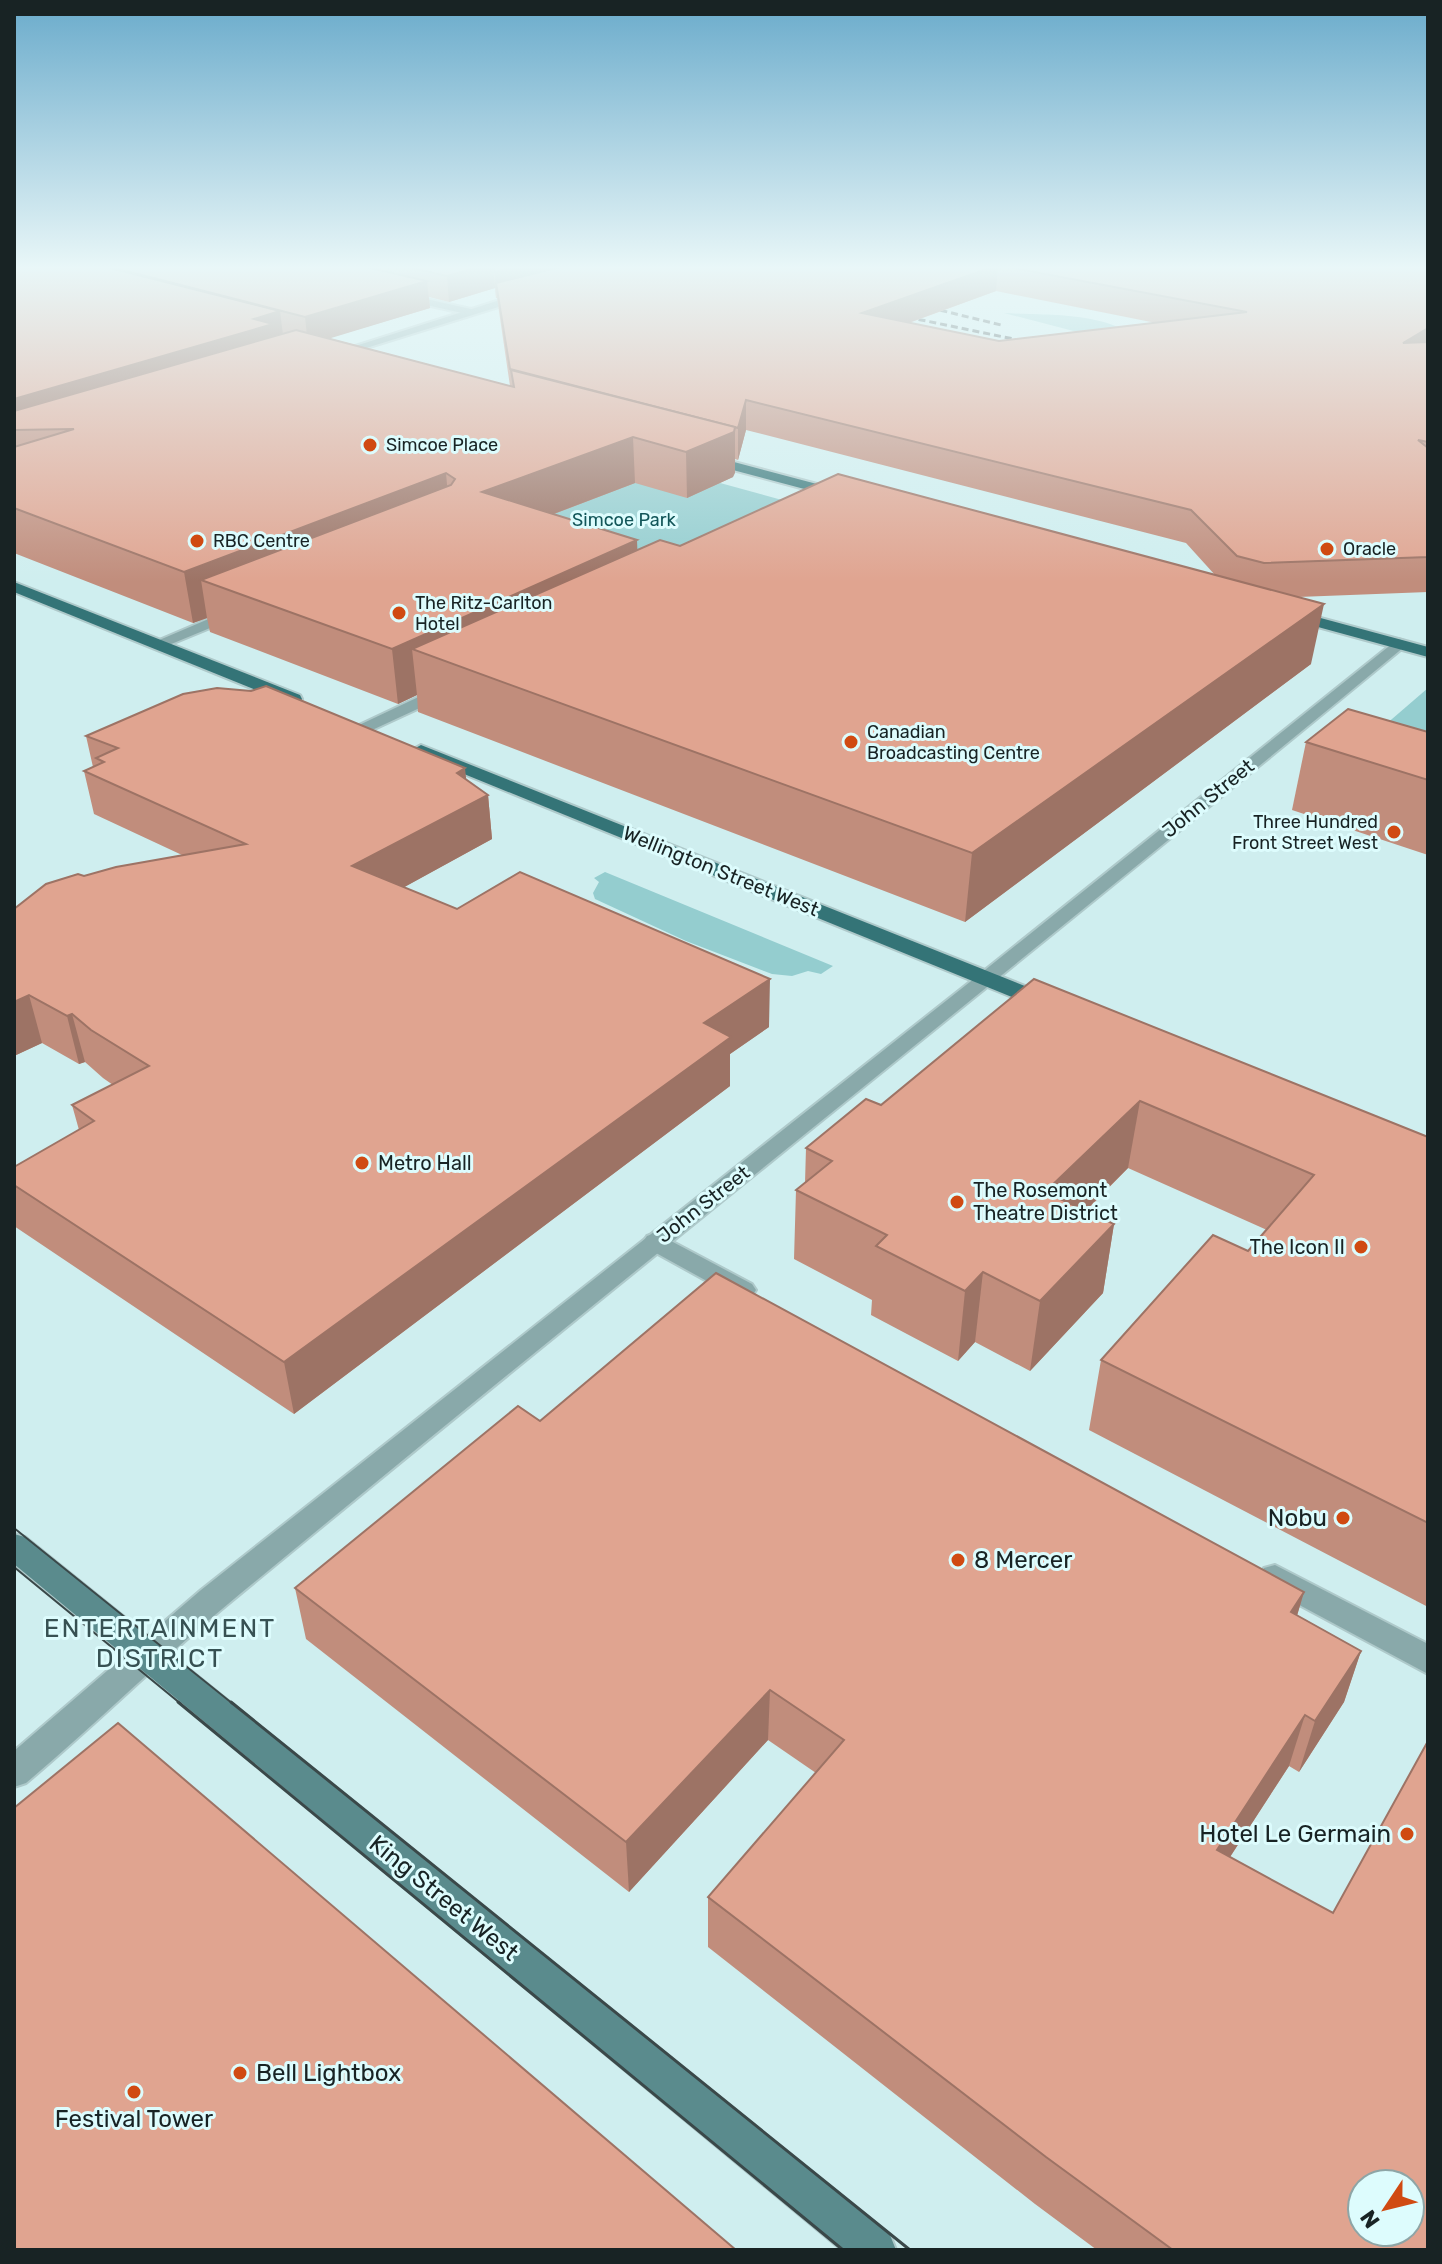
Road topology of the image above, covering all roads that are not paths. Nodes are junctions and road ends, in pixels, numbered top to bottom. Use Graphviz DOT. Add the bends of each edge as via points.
graph roads {
  1 [pos="686,453"];
  2 [pos="855,498"];
  3 [pos="14,587"];
  4 [pos="249,607"];
  5 [pos="1270,609"];
  6 [pos="158,644"];
  7 [pos="1398,644"];
  8 [pos="1428,652"];
  9 [pos="455,685"];
  10 [pos="305,703"];
  11 [pos="356,724"];
  12 [pos="988,979"];
  13 [pos="1074,1015"];
  14 [pos="656,1242"];
  15 [pos="763,1301"];
  16 [pos="14,1546"];
  17 [pos="1245,1561"];
  18 [pos="150,1657"];
  19 [pos="1428,1660"];
  20 [pos="14,1772"];
  21 [pos="875,2250"];
  1 -- 2 [label="main road"];
  3 -- 6 [label="main road"];
  4 -- 6 [label="street"];
  5 -- 7 [label="main road"];
  6 -- 10 [label="main road"];
  7 -- 8 [label="main road"];
  7 -- 12 [label="street, John Street"];
  9 -- 11 [label="street"];
  11 -- 12 [label="main road, Wellington Street West"];
  12 -- 13 [label="main road, Wellington Street West"];
  12 -- 14 [label="street, John Street"];
  14 -- 15 [label="street"];
  14 -- 18 [label="street, John Street" via="212,1599"];
  16 -- 18 [label="main road, King Street West"];
  17 -- 19 [label="street"];
  18 -- 20 [label="street, John Street"];
  18 -- 21 [label="main road, King Street West"];
}
